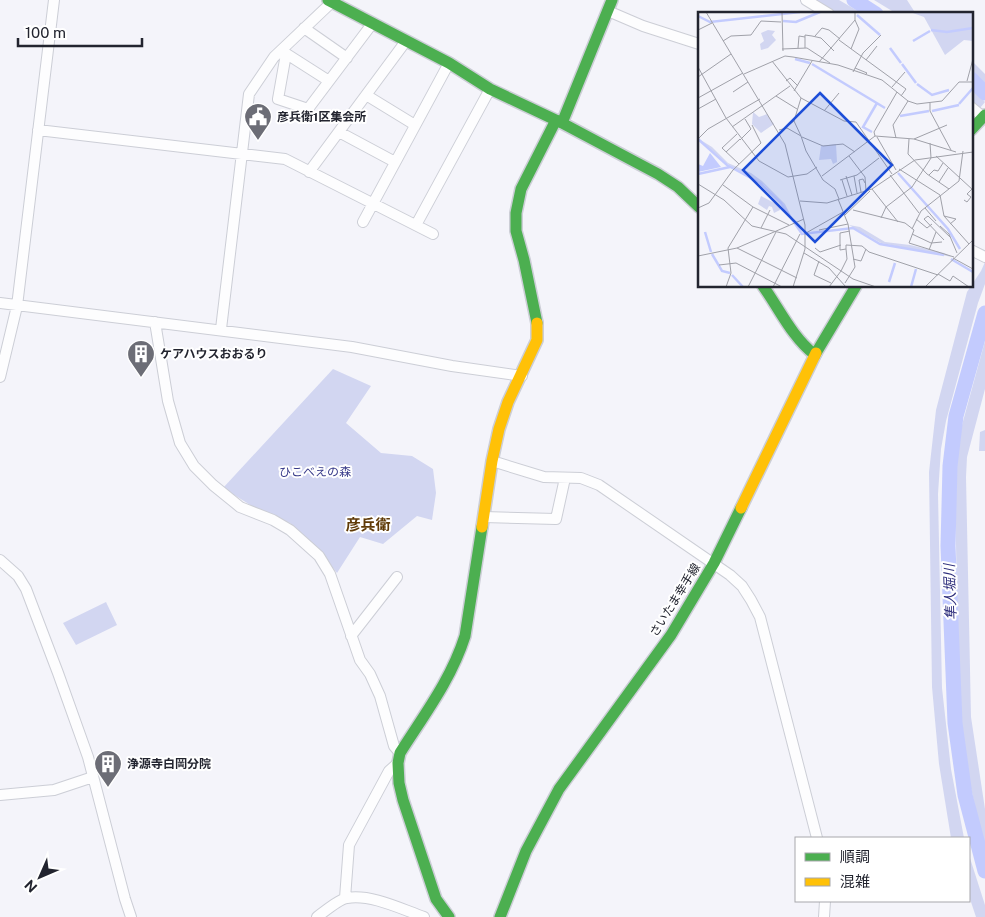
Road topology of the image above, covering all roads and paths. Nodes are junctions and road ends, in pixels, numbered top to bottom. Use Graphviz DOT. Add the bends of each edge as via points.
graph roads {
  1 [pos="54,0"];
  2 [pos="612,0"];
  3 [pos="806,0"];
  4 [pos="330,1"];
  5 [pos="608,11"];
  6 [pos="826,12"];
  7 [pos="372,24"];
  8 [pos="304,28"];
  9 [pos="406,41"];
  10 [pos="698,44"];
  11 [pos="283,52"];
  12 [pos="347,58"];
  13 [pos="449,63"];
  14 [pos="329,81"];
  15 [pos="490,89"];
  16 [pos="366,95"];
  17 [pos="972,108"];
  18 [pos="984,116"];
  19 [pos="559,122"];
  20 [pos="415,125"];
  21 [pos="972,129"];
  22 [pos="38,130"];
  23 [pos="339,132"];
  24 [pos="241,154"];
  25 [pos="395,162"];
  26 [pos="309,172"];
  27 [pos="373,204"];
  28 [pos="698,206"];
  29 [pos="363,222"];
  30 [pos="416,225"];
  31 [pos="433,234"];
  32 [pos="972,250"];
  33 [pos="985,257"];
  34 [pos="764,288"];
  35 [pos="855,288"];
  36 [pos="0,303"];
  37 [pos="17,306"];
  38 [pos="154,322"];
  39 [pos="221,329"];
  40 [pos="815,355"];
  41 [pos="522,376"];
  42 [pos="0,377"];
  43 [pos="492,461"];
  44 [pos="565,478"];
  45 [pos="484,517"];
  46 [pos="0,560"];
  47 [pos="714,563"];
  48 [pos="397,577"];
  49 [pos="351,636"];
  50 [pos="399,758"];
  51 [pos="93,776"];
  52 [pos="0,795"];
  53 [pos="818,837"];
  54 [pos="345,898"];
  55 [pos="825,902"];
  56 [pos="131,917"];
  57 [pos="317,917"];
  58 [pos="424,917"];
  59 [pos="449,917"];
  60 [pos="500,917"];
  61 [pos="824,917"];
  1 -- 22 [label="street"];
  2 -- 5 [label="street"];
  3 -- 6 [label="street"];
  4 -- 7 [label="street"];
  4 -- 8 [label="street"];
  5 -- 10 [label="street"];
  5 -- 19 [label="street"];
  7 -- 9 [label="street"];
  7 -- 12 [label="street"];
  8 -- 11 [label="street"];
  8 -- 12 [label="street"];
  9 -- 13 [label="street"];
  9 -- 16 [label="street"];
  11 -- 14 [label="street"];
  11 -- 14 [label="street" via="278,98 308,109"];
  11 -- 24 [label="street" via="274,57 249,94"];
  12 -- 14 [label="street"];
  13 -- 15 [label="street"];
  13 -- 20 [label="street"];
  15 -- 19 [label="street"];
  15 -- 30 [label="street"];
  16 -- 20 [label="street"];
  16 -- 23 [label="street"];
  17 -- 18 [label="street"];
  18 -- 21 [label="street"];
  19 -- 28 [label="street" via="658,174"];
  19 -- 41 [label="street" via="521,189 516,213 516,231 537,322 537,340"];
  20 -- 25 [label="street"];
  22 -- 24 [label="street"];
  22 -- 37 [label="street"];
  23 -- 25 [label="street"];
  23 -- 26 [label="street"];
  24 -- 26 [label="street" via="285,159"];
  24 -- 39 [label="street"];
  25 -- 27 [label="street"];
  26 -- 27 [label="street"];
  27 -- 29 [label="street"];
  27 -- 30 [label="street"];
  30 -- 31 [label="street"];
  32 -- 33 [label="street"];
  34 -- 40 [label="street" via="791,328"];
  35 -- 40 [label="street, さいたま幸手線"];
  36 -- 37 [label="street"];
  37 -- 38 [label="street"];
  37 -- 42 [label="street"];
  38 -- 39 [label="street"];
  38 -- 49 [label="street" via="168,401 180,443 194,466 240,507 290,530 319,556 330,574"];
  39 -- 41 [label="street"];
  40 -- 47 [label="street, さいたま幸手線"];
  41 -- 43 [label="street" via="508,402"];
  43 -- 44 [label="street" via="544,477"];
  43 -- 45 [label="street"];
  44 -- 45 [label="street" via="556,519"];
  44 -- 47 [label="street" via="581,478 599,485"];
  45 -- 50 [label="street" via="460,657"];
  46 -- 51 [label="street" via="18,576 26,589"];
  47 -- 53 [label="street" via="742,586 760,617"];
  47 -- 60 [label="street, さいたま幸手線" via="671,635 559,789 520,866"];
  48 -- 49 [label="street"];
  49 -- 50 [label="street" via="380,696"];
  50 -- 54 [label="street" via="349,845"];
  50 -- 59 [label="street" via="399,783 406,809 436,899"];
  51 -- 52 [label="street" via="54,790"];
  51 -- 56 [label="street"];
  54 -- 57 [label="street"];
  54 -- 58 [label="street" via="374,900"];
  55 -- 61 [label="street"];
}
